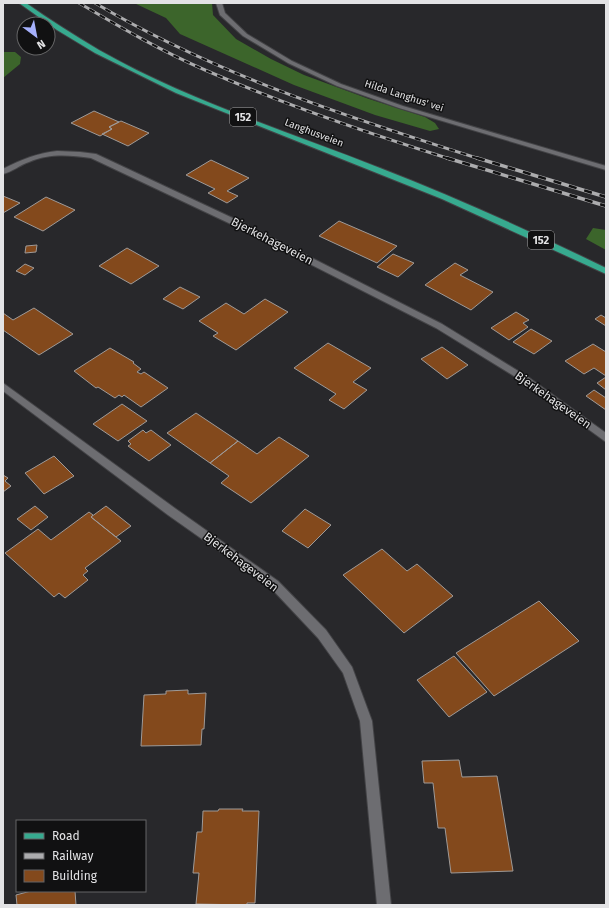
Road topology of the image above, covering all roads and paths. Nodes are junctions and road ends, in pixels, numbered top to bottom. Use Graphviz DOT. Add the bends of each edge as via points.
graph roads {
  1 [pos="22,3"];
  2 [pos="219,3"];
  3 [pos="606,168"];
  4 [pos="3,172"];
  5 [pos="606,271"];
  6 [pos="3,386"];
  7 [pos="606,438"];
  8 [pos="384,905"];
  1 -- 5 [label="main road, Langhusveien / 152" via="63,32 154,81 450,199"];
  2 -- 3 [label="street, Hilda Langhus' vei" via="222,14 245,35 290,62 339,85 401,107"];
  4 -- 7 [label="street, Bjerkehageveien" via="24,160 38,156 70,152 93,156 236,223 439,326 525,379"];
  6 -- 8 [label="street, Bjerkehageveien" via="172,512 274,584 322,634 348,671 366,721"];
}
